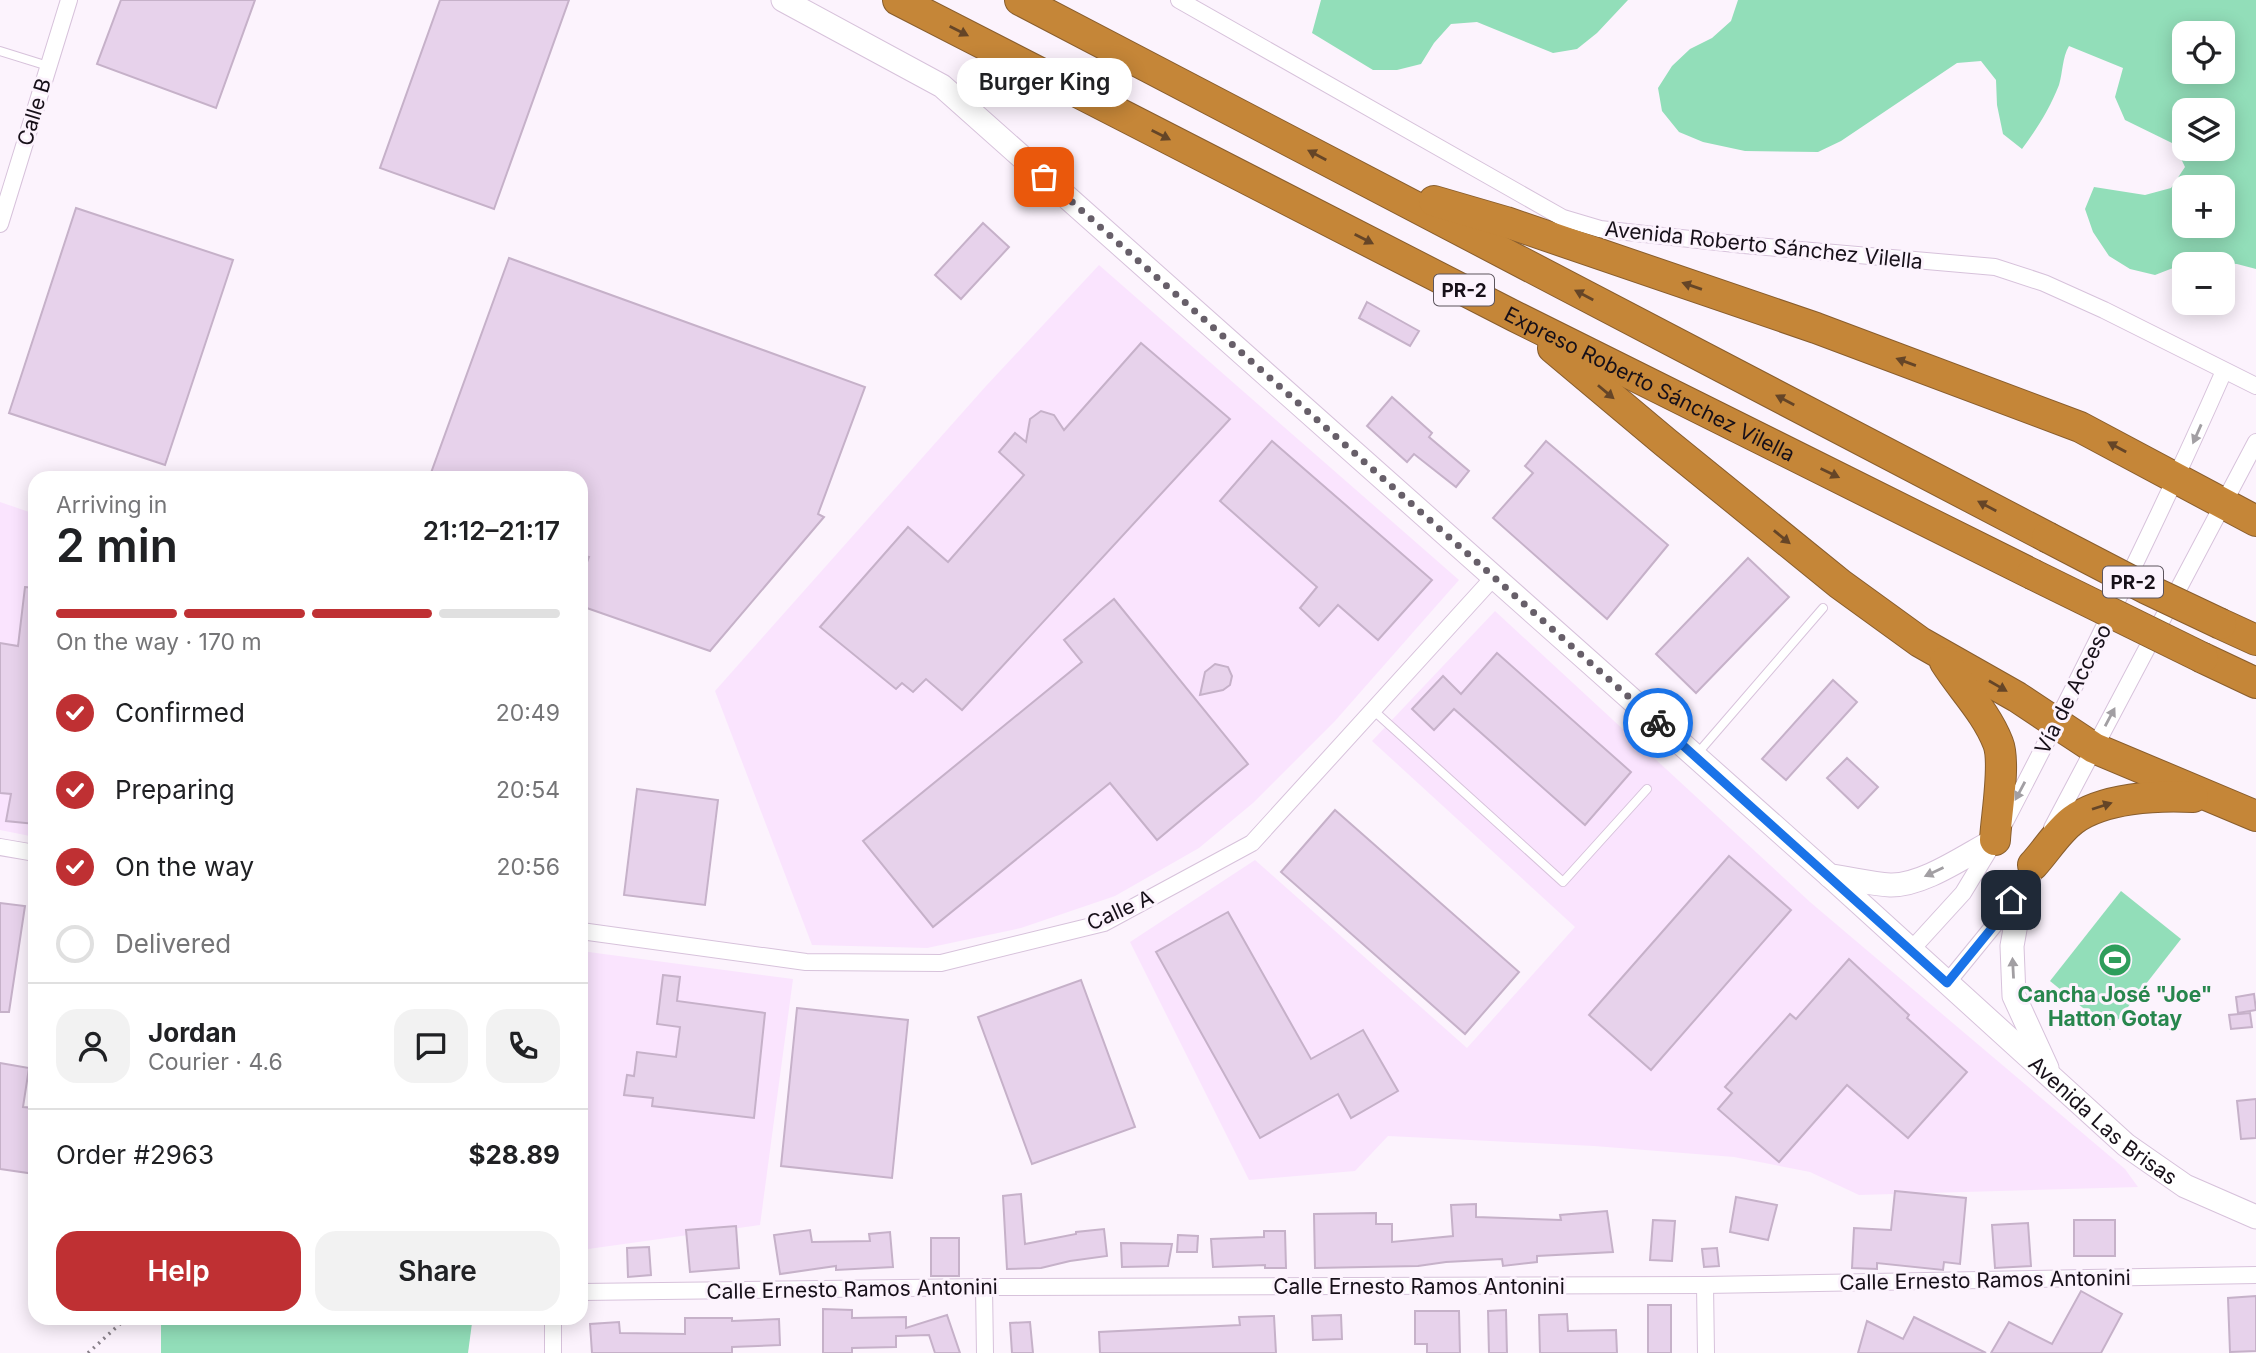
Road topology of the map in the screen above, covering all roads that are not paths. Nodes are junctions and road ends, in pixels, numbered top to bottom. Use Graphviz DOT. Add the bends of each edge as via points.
graph roads {
  1 [pos="69,0"];
  2 [pos="783,0"];
  3 [pos="898,0"];
  4 [pos="1020,0"];
  5 [pos="1179,0"];
  6 [pos="0,51"];
  7 [pos="48,66"];
  8 [pos="1373,184"];
  9 [pos="0,224"];
  10 [pos="1517,317"];
  11 [pos="2224,371"];
  12 [pos="2256,386"];
  13 [pos="2256,442"];
  14 [pos="2177,480"];
  15 [pos="2224,503"];
  16 [pos="2256,521"];
  17 [pos="1493,578"];
  18 [pos="1823,608"];
  19 [pos="2256,640"];
  20 [pos="1939,653"];
  21 [pos="2256,684"];
  22 [pos="1373,710"];
  23 [pos="2057,723"];
  24 [pos="2094,748"];
  25 [pos="1695,756"];
  26 [pos="1647,789"];
  27 [pos="2209,798"];
  28 [pos="2256,816"];
  29 [pos="1995,840"];
  30 [pos="0,847"];
  31 [pos="28,852"];
  32 [pos="2034,865"];
  33 [pos="1830,876"];
  34 [pos="588,932"];
  35 [pos="1910,950"];
  36 [pos="1947,983"];
  37 [pos="2052,1077"];
  38 [pos="2256,1217"];
  39 [pos="2256,1275"];
  40 [pos="1705,1285"];
  41 [pos="984,1287"];
  42 [pos="588,1292"];
  43 [pos="553,1325"];
  44 [pos="553,1353"];
  45 [pos="985,1353"];
  46 [pos="1706,1353"];
  1 -- 7 [label="street, Calle B"];
  2 -- 17 [label="street, Avenida Las Brisas" via="942,86"];
  3 -- 10 [label="highway, Expreso Roberto Sánchez Vilella / PR-2, one-way"];
  8 -- 4 [label="highway, PR-2, one-way"];
  5 -- 11 [label="street, Avenida Roberto Sánchez Vilella" via="1563,218 1600,229 1995,267 2104,310"];
  6 -- 7 [label="lane"];
  7 -- 9 [label="street, Calle B"];
  14 -- 8 [label="highway, one-way" via="2080,427 1828,333 1506,222"];
  19 -- 8 [label="highway, PR-2, one-way, bridge" via="2147,589"];
  10 -- 20 [label="highway, one-way" via="1840,584"];
  10 -- 21 [label="highway, Expreso Roberto Sánchez Vilella / PR-2, one-way, bridge"];
  11 -- 12 [label="street, Avenida Roberto Sánchez Vilella"];
  11 -- 14 [label="street, Vía de Acceso, one-way"];
  13 -- 15 [label="street"];
  14 -- 15 [label="highway"];
  14 -- 23 [label="street, Vía de Acceso"];
  15 -- 16 [label="highway"];
  24 -- 15 [label="street, one-way"];
  17 -- 22 [label="street, Calle A"];
  17 -- 25 [label="street, Avenida Las Brisas"];
  18 -- 25 [label="lane"];
  20 -- 23 [label="highway, one-way"];
  20 -- 29 [label="highway" via="1976,702 1999,746"];
  22 -- 26 [label="lane" via="1563,882"];
  22 -- 34 [label="street, Calle A" via="1252,843 1104,923 941,963 806,962"];
  23 -- 24 [label="highway"];
  23 -- 29 [label="street, Vía de Acceso, one-way"];
  24 -- 27 [label="highway"];
  24 -- 32 [label="street"];
  25 -- 33 [label="street, Avenida Las Brisas"];
  27 -- 28 [label="highway"];
  32 -- 27 [label="highway, one-way" via="2072,820 2103,804 2158,795"];
  29 -- 33 [label="street, one-way" via="1917,880 1891,885"];
  29 -- 35 [label="street, Vía de Acceso" via="1962,893"];
  30 -- 31 [label="street"];
  32 -- 36 [label="street" via="2000,918"];
  37 -- 32 [label="street, one-way" via="2014,996 2011,946"];
  33 -- 35 [label="street, Avenida Las Brisas"];
  35 -- 36 [label="street, Avenida Las Brisas"];
  36 -- 37 [label="street, Avenida Las Brisas"];
  37 -- 38 [label="street, Avenida Las Brisas" via="2126,1145 2185,1186"];
  39 -- 40 [label="street, Calle Ernesto Ramos Antonini"];
  40 -- 41 [label="street, Calle Ernesto Ramos Antonini"];
  40 -- 46 [label="street"];
  41 -- 42 [label="street, Calle Ernesto Ramos Antonini"];
  41 -- 45 [label="street"];
  43 -- 44 [label="street"];
}
